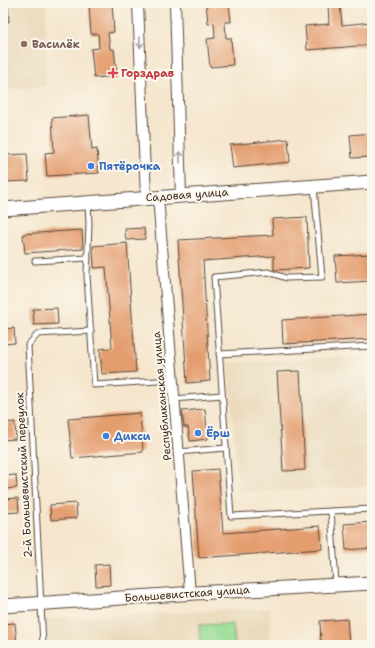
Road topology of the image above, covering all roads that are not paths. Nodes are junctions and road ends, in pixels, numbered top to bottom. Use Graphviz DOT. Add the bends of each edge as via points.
graph roads {
  1 [pos="138,3"];
  2 [pos="175,3"];
  3 [pos="372,182"];
  4 [pos="314,186"];
  5 [pos="181,196"];
  6 [pos="152,198"];
  7 [pos="88,202"];
  8 [pos="3,209"];
  9 [pos="88,258"];
  10 [pos="34,261"];
  11 [pos="91,331"];
  12 [pos="372,346"];
  13 [pos="219,354"];
  14 [pos="173,380"];
  15 [pos="222,395"];
  16 [pos="174,399"];
  17 [pos="226,448"];
  18 [pos="178,452"];
  19 [pos="372,509"];
  20 [pos="331,511"];
  21 [pos="372,583"];
  22 [pos="336,585"];
  23 [pos="190,593"];
  24 [pos="40,604"];
  25 [pos="3,606"];
  26 [pos="43,645"];
  1 -- 6 [label="street, Республиканская улица, one-way"];
  5 -- 2 [label="street, one-way"];
  3 -- 4 [label="street, Садовая улица"];
  4 -- 5 [label="street, Садовая улица"];
  4 -- 13 [label="lane" via="322,278 286,278 268,272 214,277"];
  5 -- 6 [label="street, Садовая улица"];
  6 -- 7 [label="street, Садовая улица"];
  6 -- 14 [label="street, Республиканская улица"];
  7 -- 8 [label="street, Садовая улица"];
  7 -- 9 [label="lane"];
  9 -- 10 [label="lane"];
  9 -- 11 [label="lane"];
  11 -- 14 [label="lane" via="94,385"];
  11 -- 24 [label="lane, 2-й Большевистский переулок" via="38,334 28,345"];
  12 -- 13 [label="lane"];
  13 -- 15 [label="lane"];
  14 -- 16 [label="street, Республиканская улица"];
  15 -- 16 [label="lane"];
  15 -- 17 [label="lane"];
  16 -- 18 [label="street, Республиканская улица"];
  17 -- 18 [label="lane"];
  17 -- 20 [label="lane" via="231,516"];
  18 -- 23 [label="street, Республиканская улица"];
  19 -- 20 [label="lane"];
  20 -- 22 [label="lane"];
  21 -- 22 [label="street, Большевистская улица"];
  22 -- 23 [label="street, Большевистская улица"];
  23 -- 24 [label="street, Большевистская улица"];
  24 -- 25 [label="street, Большевистская улица"];
  24 -- 26 [label="lane, 2-й Большевистский переулок"];
}
